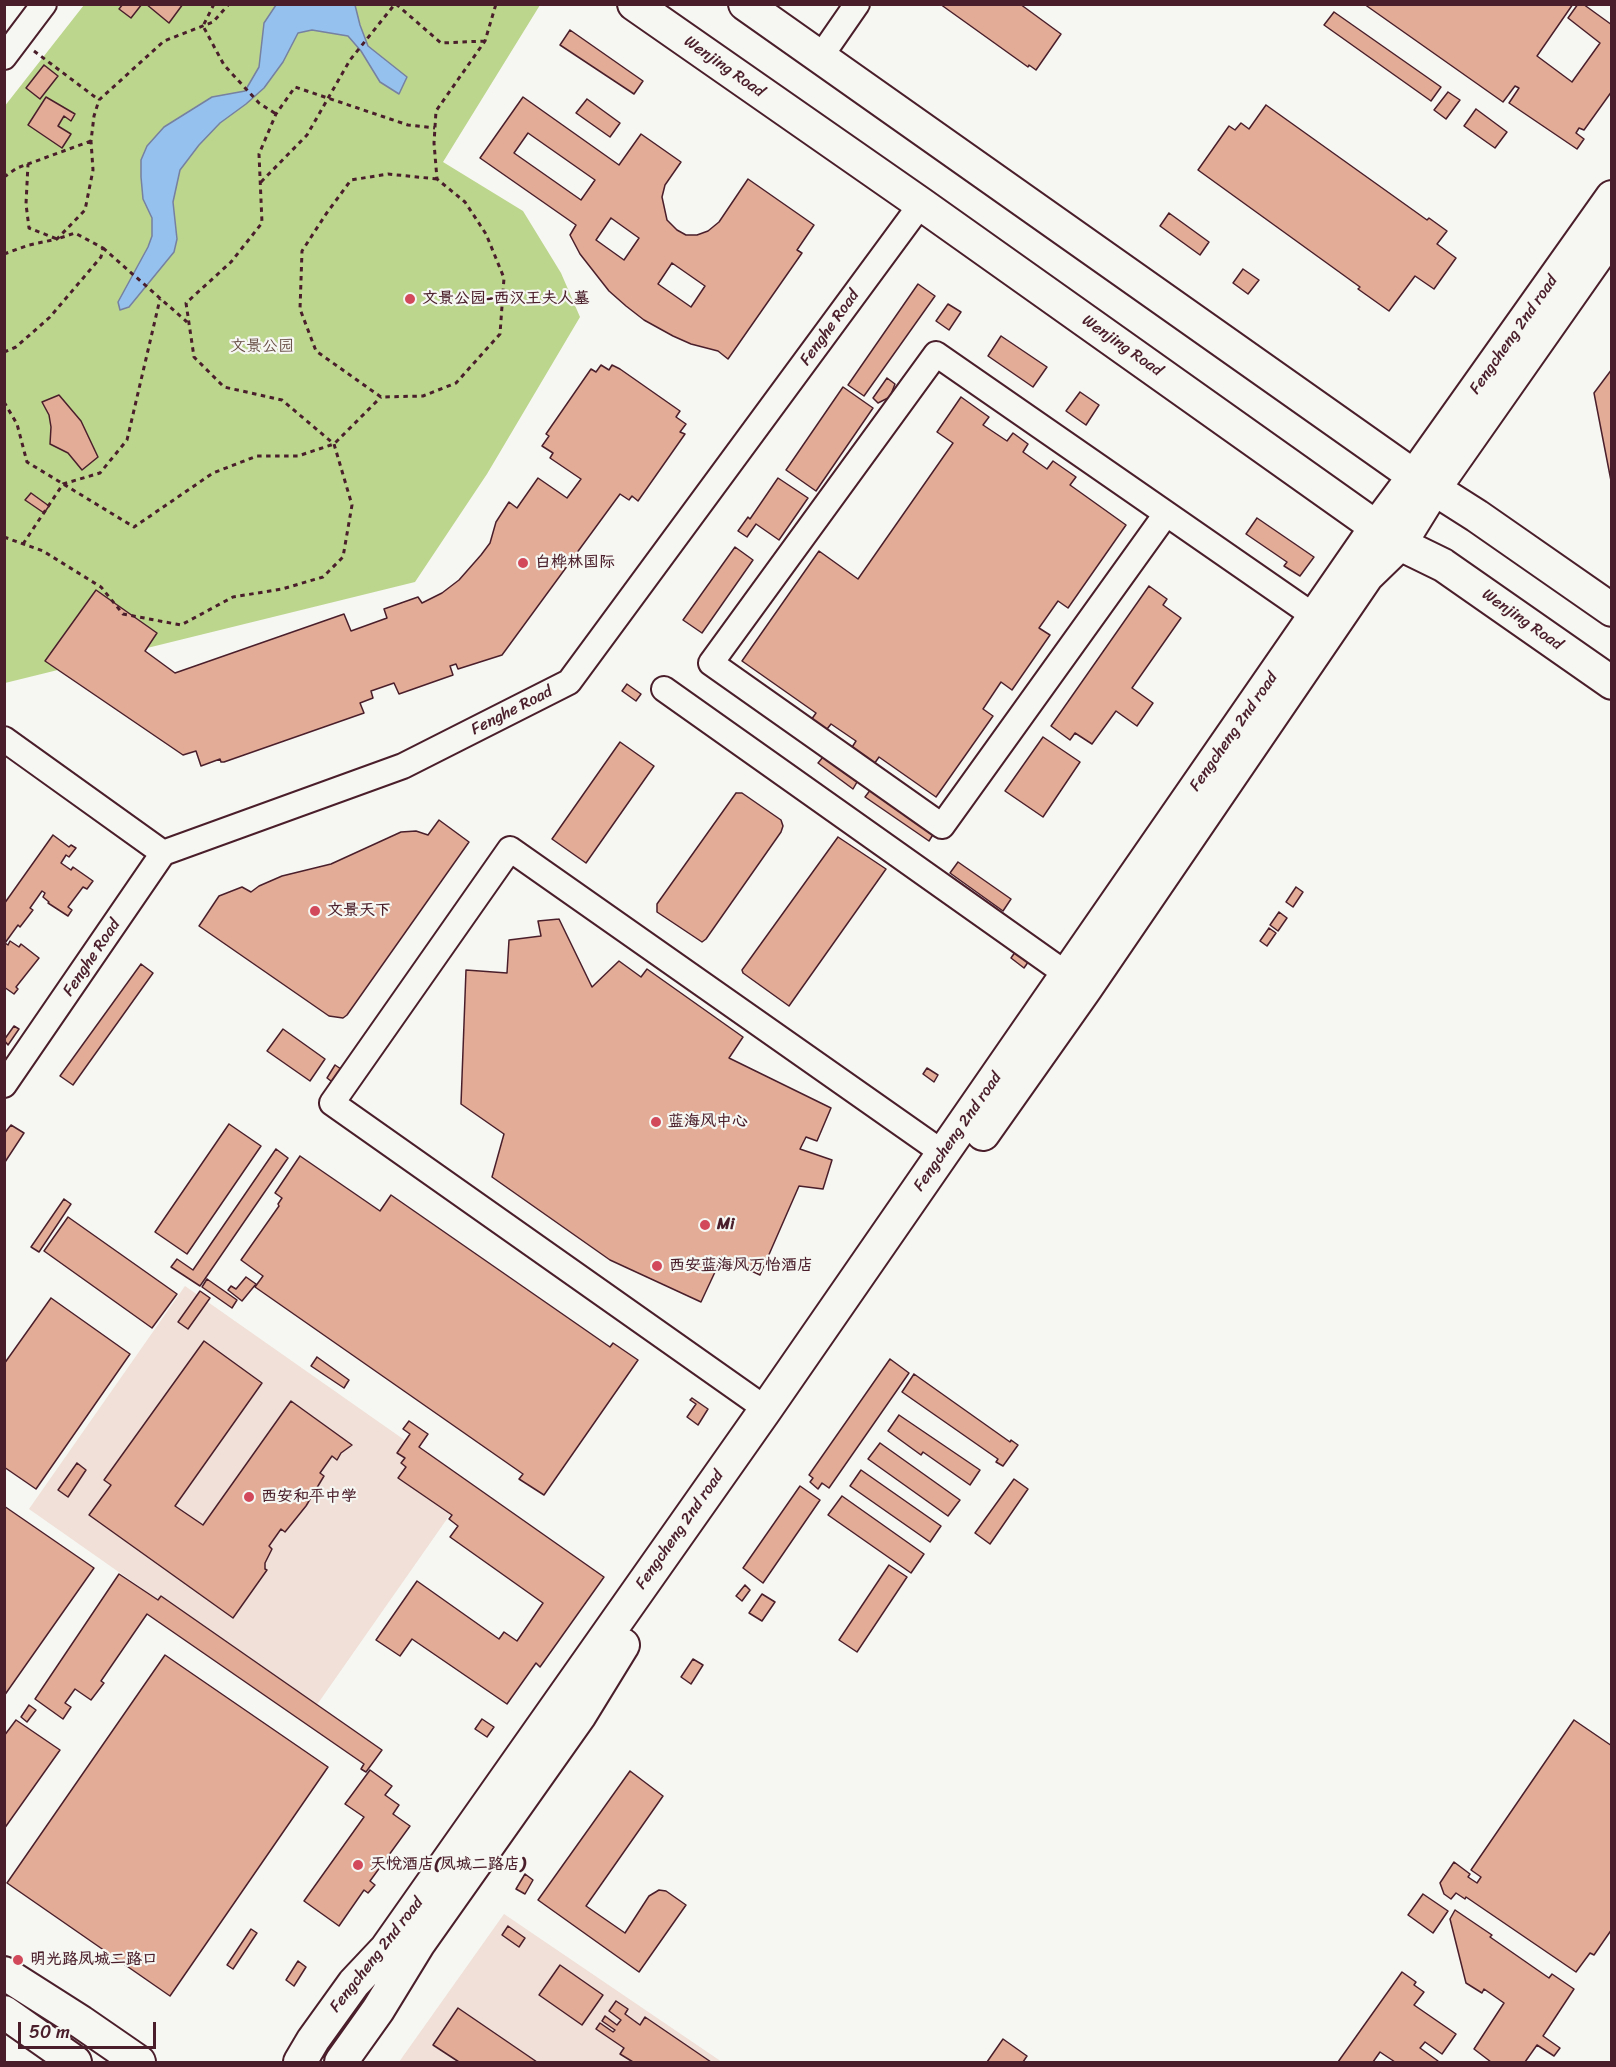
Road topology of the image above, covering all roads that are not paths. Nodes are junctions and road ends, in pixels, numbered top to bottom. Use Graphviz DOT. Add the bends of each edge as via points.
graph roads {
  1 [pos="44,4"];
  2 [pos="634,4"];
  3 [pos="745,4"];
  4 [pos="857,4"];
  5 [pos="11,48"];
  6 [pos="821,56"];
  7 [pos="1611,197"];
  8 [pos="921,204"];
  9 [pos="1611,235"];
  10 [pos="1424,482"];
  11 [pos="1166,514"];
  12 [pos="1388,535"];
  13 [pos="1611,610"];
  14 [pos="1314,616"];
  15 [pos="1611,683"];
  16 [pos="664,689"];
  17 [pos="4,739"];
  18 [pos="163,854"];
  19 [pos="1077,981"];
  20 [pos="4,1085"];
  21 [pos="944,1153"];
  22 [pos="766,1409"];
  23 [pos="4,1973"];
  24 [pos="4,2012"];
  25 [pos="307,2051"];
  26 [pos="346,2058"];
  27 [pos="75,2062"];
  28 [pos="138,2062"];
  29 [pos="287,2062"];
  1 -- 5 [label="street"];
  2 -- 8 [label="main road, Wenjing Road"];
  3 -- 6 [label="main road"];
  4 -- 6 [label="street"];
  6 -- 10 [label="main road"];
  7 -- 10 [label="main road, Fengcheng 2nd road"];
  8 -- 12 [label="main road, Wenjing Road"];
  8 -- 18 [label="street, Fenghe Road" via="569,682 403,766"];
  9 -- 10 [label="main road, Fengcheng 2nd road"];
  10 -- 12 [label="main road, Fengcheng 2nd road"];
  10 -- 13 [label="main road"];
  11 -- 11 [label="street" via="936,354 711,663 942,826"];
  11 -- 14 [label="street"];
  12 -- 14 [label="main road, Fengcheng 2nd road"];
  12 -- 15 [label="main road, Wenjing Road" via="1443,565"];
  12 -- 19 [label="main road, Fengcheng 2nd road" via="1367,576"];
  14 -- 19 [label="main road, Fengcheng 2nd road"];
  16 -- 19 [label="street"];
  17 -- 18 [label="street"];
  18 -- 20 [label="street, Fenghe Road"];
  19 -- 21 [label="main road, Fengcheng 2nd road"];
  19 -- 26 [label="main road, Fengcheng 2nd road" via="630,1635 580,1715 419,1943"];
  21 -- 22 [label="main road, Fengcheng 2nd road"];
  21 -- 22 [label="street" via="510,849 332,1103"];
  22 -- 25 [label="main road, Fengcheng 2nd road" via="386,1948 354,1983"];
  23 -- 28 [label="main road"];
  24 -- 27 [label="main road"];
  25 -- 29 [label="main road, Fengcheng 2nd road"];
}
